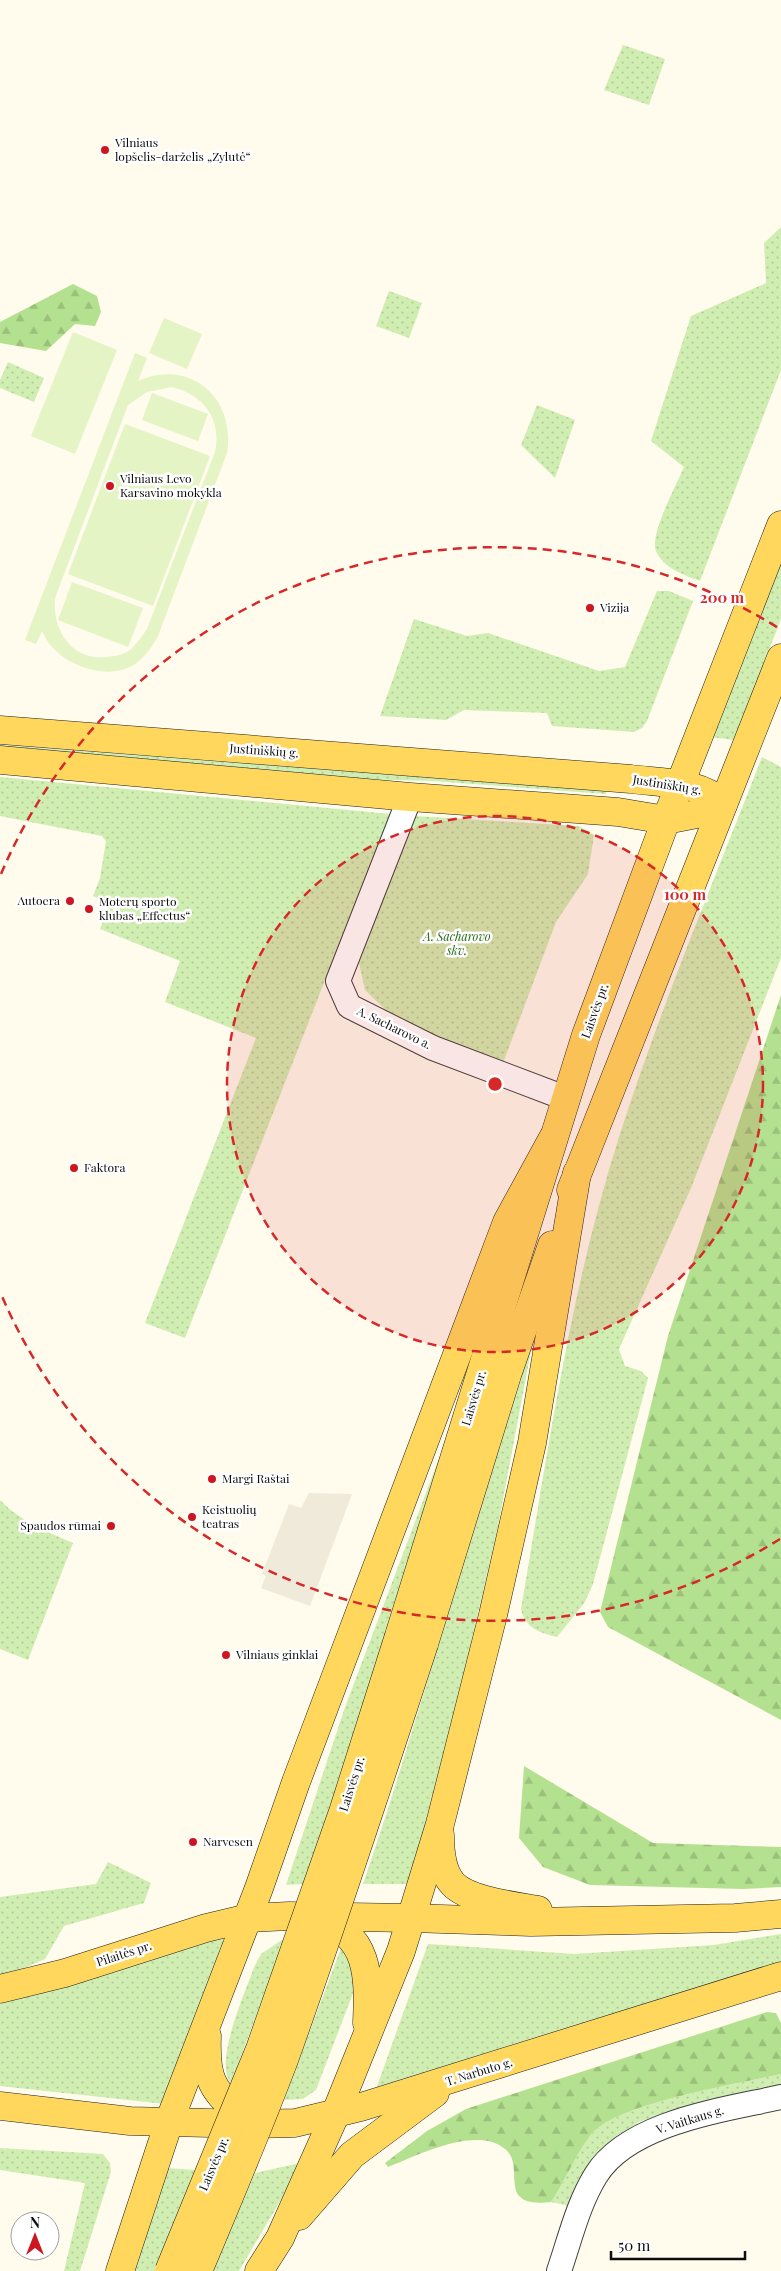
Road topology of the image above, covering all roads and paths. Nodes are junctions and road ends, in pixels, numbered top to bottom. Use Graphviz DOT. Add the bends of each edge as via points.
graph roads {
  1 [pos="781,525"];
  2 [pos="781,658"];
  3 [pos="0,730"];
  4 [pos="0,760"];
  5 [pos="679,786"];
  6 [pos="410,797"];
  7 [pos="724,804"];
  8 [pos="666,820"];
  9 [pos="565,1098"];
  10 [pos="554,1138"];
  11 [pos="577,1173"];
  12 [pos="411,1640"];
  13 [pos="440,1824"];
  14 [pos="781,1914"];
  15 [pos="296,1916"];
  16 [pos="248,1918"];
  17 [pos="411,1918"];
  18 [pos="594,1921"];
  19 [pos="781,1976"];
  20 [pos="1,1988"];
  21 [pos="208,2022"];
  22 [pos="367,2037"];
  23 [pos="467,2075"];
  24 [pos="781,2097"];
  25 [pos="0,2106"];
  26 [pos="335,2114"];
  27 [pos="169,2122"];
  28 [pos="249,2124"];
  29 [pos="280,2238"];
  30 [pos="120,2271"];
  31 [pos="169,2271"];
  32 [pos="198,2271"];
  33 [pos="259,2271"];
  34 [pos="559,2271"];
  1 -- 5 [label="main road, Laisvės pr."];
  2 -- 7 [label="main road, Laisvės pr."];
  3 -- 5 [label="main road, Justiniškių g." via="631,779"];
  4 -- 6 [label="main road, Justiniškių g."];
  5 -- 7 [label="main road, Justiniškių g." via="702,789"];
  5 -- 8 [label="main road, Laisvės pr."];
  6 -- 8 [label="main road, Justiniškių g." via="618,812"];
  6 -- 9 [label="street, A. Sacharovo a." via="338,981 349,1006 432,1048"];
  7 -- 8 [label="main road, Justiniškių g." via="707,812"];
  7 -- 11 [label="main road, Laisvės pr."];
  8 -- 9 [label="main road, Laisvės pr."];
  9 -- 10 [label="main road, Laisvės pr."];
  10 -- 12 [label="main road, Laisvės pr."];
  10 -- 16 [label="main road" via="507,1222"];
  11 -- 12 [label="main road, Laisvės pr."];
  11 -- 13 [label="main road, Laisvės pr." via="532,1443"];
  12 -- 31 [label="main road, Laisvės pr., bridge" via="344,1809 260,2049"];
  12 -- 32 [label="main road, Laisvės pr., bridge" via="361,1835 284,2057"];
  13 -- 17 [label="main road, Laisvės pr."];
  13 -- 18 [label="main road" via="440,1852 444,1870 452,1884 475,1896"];
  14 -- 18 [label="main road"];
  15 -- 16 [label="main road"];
  15 -- 17 [label="main road"];
  15 -- 22 [label="main road" via="341,1929 361,1953 368,1997"];
  16 -- 20 [label="main road, Pilaitės pr." via="206,1928 65,1973"];
  16 -- 21 [label="main road"];
  17 -- 18 [label="main road" via="487,1922"];
  17 -- 22 [label="main road, Laisvės pr."];
  19 -- 23 [label="main road, T. Narbuto g."];
  21 -- 27 [label="main road"];
  21 -- 28 [label="main road" via="210,2080 215,2090"];
  22 -- 26 [label="main road, Laisvės pr."];
  23 -- 26 [label="main road, T. Narbuto g."];
  23 -- 29 [label="main road" via="426,2098 352,2155"];
  24 -- 34 [label="street, V. Vaitkaus g." via="665,2126 626,2145 611,2157 584,2196"];
  25 -- 27 [label="main road"];
  26 -- 28 [label="main road, T. Narbuto g." via="295,2123"];
  26 -- 29 [label="main road, Laisvės pr."];
  27 -- 28 [label="main road, T. Narbuto g."];
  27 -- 30 [label="main road"];
  29 -- 33 [label="main road, Laisvės pr."];
}
